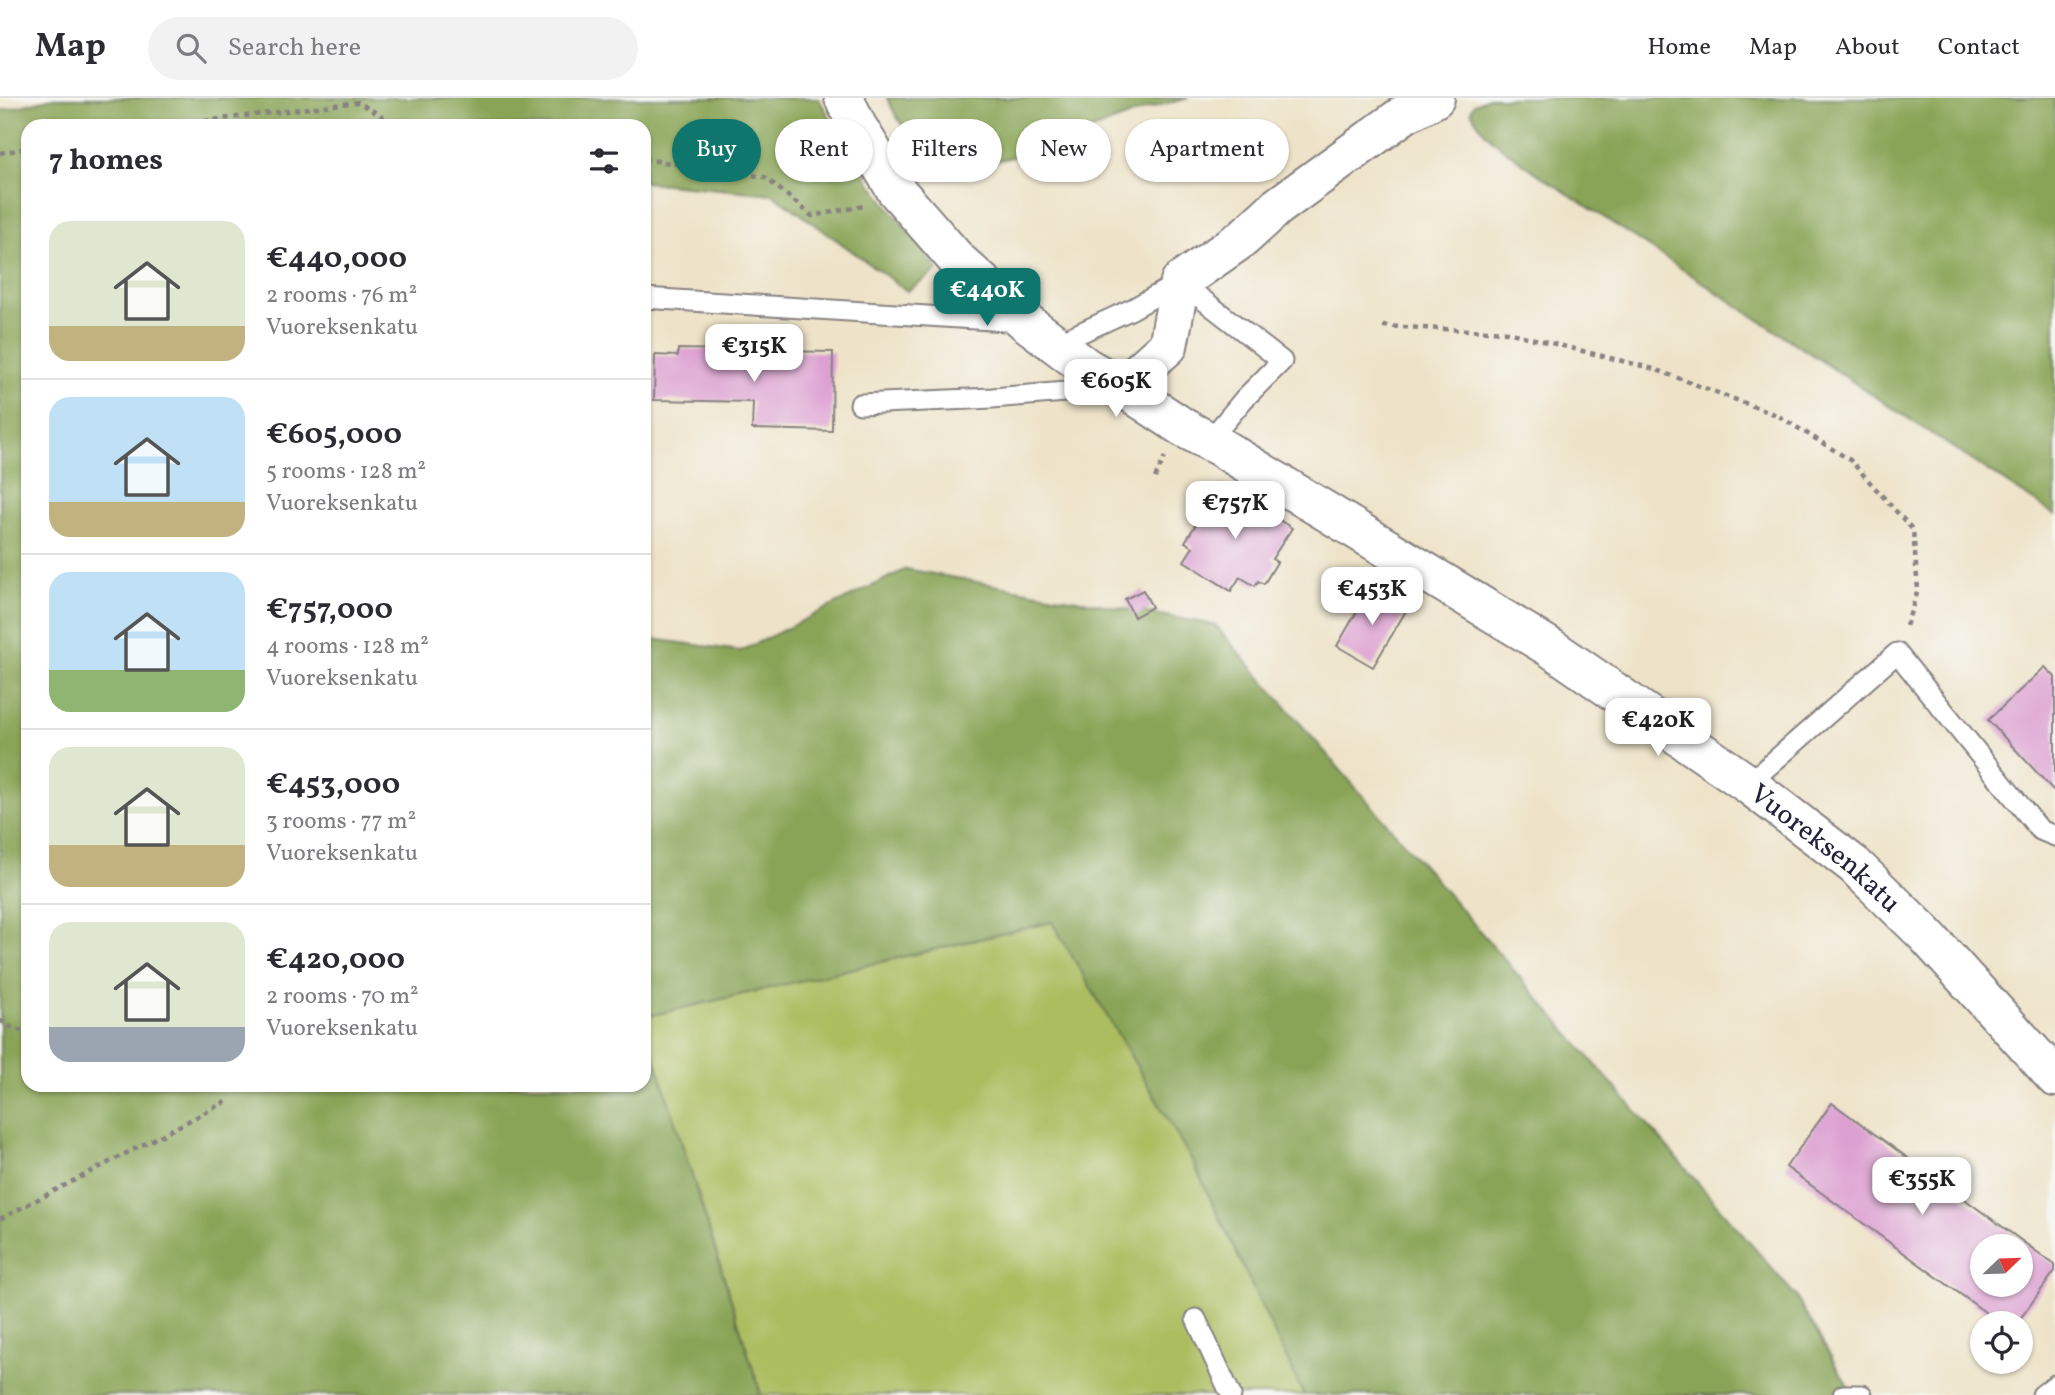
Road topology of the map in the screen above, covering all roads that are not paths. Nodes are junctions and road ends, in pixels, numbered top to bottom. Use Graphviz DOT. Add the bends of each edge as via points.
graph roads {
  1 [pos="844,98"];
  2 [pos="1435,98"];
  3 [pos="1180,282"];
  4 [pos="651,299"];
  5 [pos="1041,333"];
  6 [pos="1122,387"];
  7 [pos="860,404"];
  8 [pos="1209,441"];
  9 [pos="1748,784"];
  10 [pos="2055,836"];
  11 [pos="2055,1077"];
  12 [pos="1196,1319"];
  13 [pos="2055,1385"];
  14 [pos="1231,1395"];
  15 [pos="1843,1395"];
  16 [pos="1862,1395"];
  17 [pos="2042,1395"];
  1 -- 5 [label="street, Vuoreksenkatu" via="896,190 958,261"];
  2 -- 3 [label="street" via="1395,121"];
  3 -- 5 [label="lane" via="1132,309"];
  3 -- 6 [label="street" via="1168,346"];
  3 -- 8 [label="lane" via="1282,361"];
  4 -- 5 [label="lane"];
  5 -- 6 [label="street, Vuoreksenkatu"];
  6 -- 7 [label="lane"];
  6 -- 8 [label="street, Vuoreksenkatu"];
  8 -- 9 [label="street, Vuoreksenkatu" via="1551,648"];
  9 -- 10 [label="lane" via="1897,653 2040,830"];
  9 -- 11 [label="street, Vuoreksenkatu" via="1854,865 1924,933"];
  12 -- 14 [label="lane"];
  13 -- 17 [label="lane"];
  15 -- 16 [label="lane"];
}
